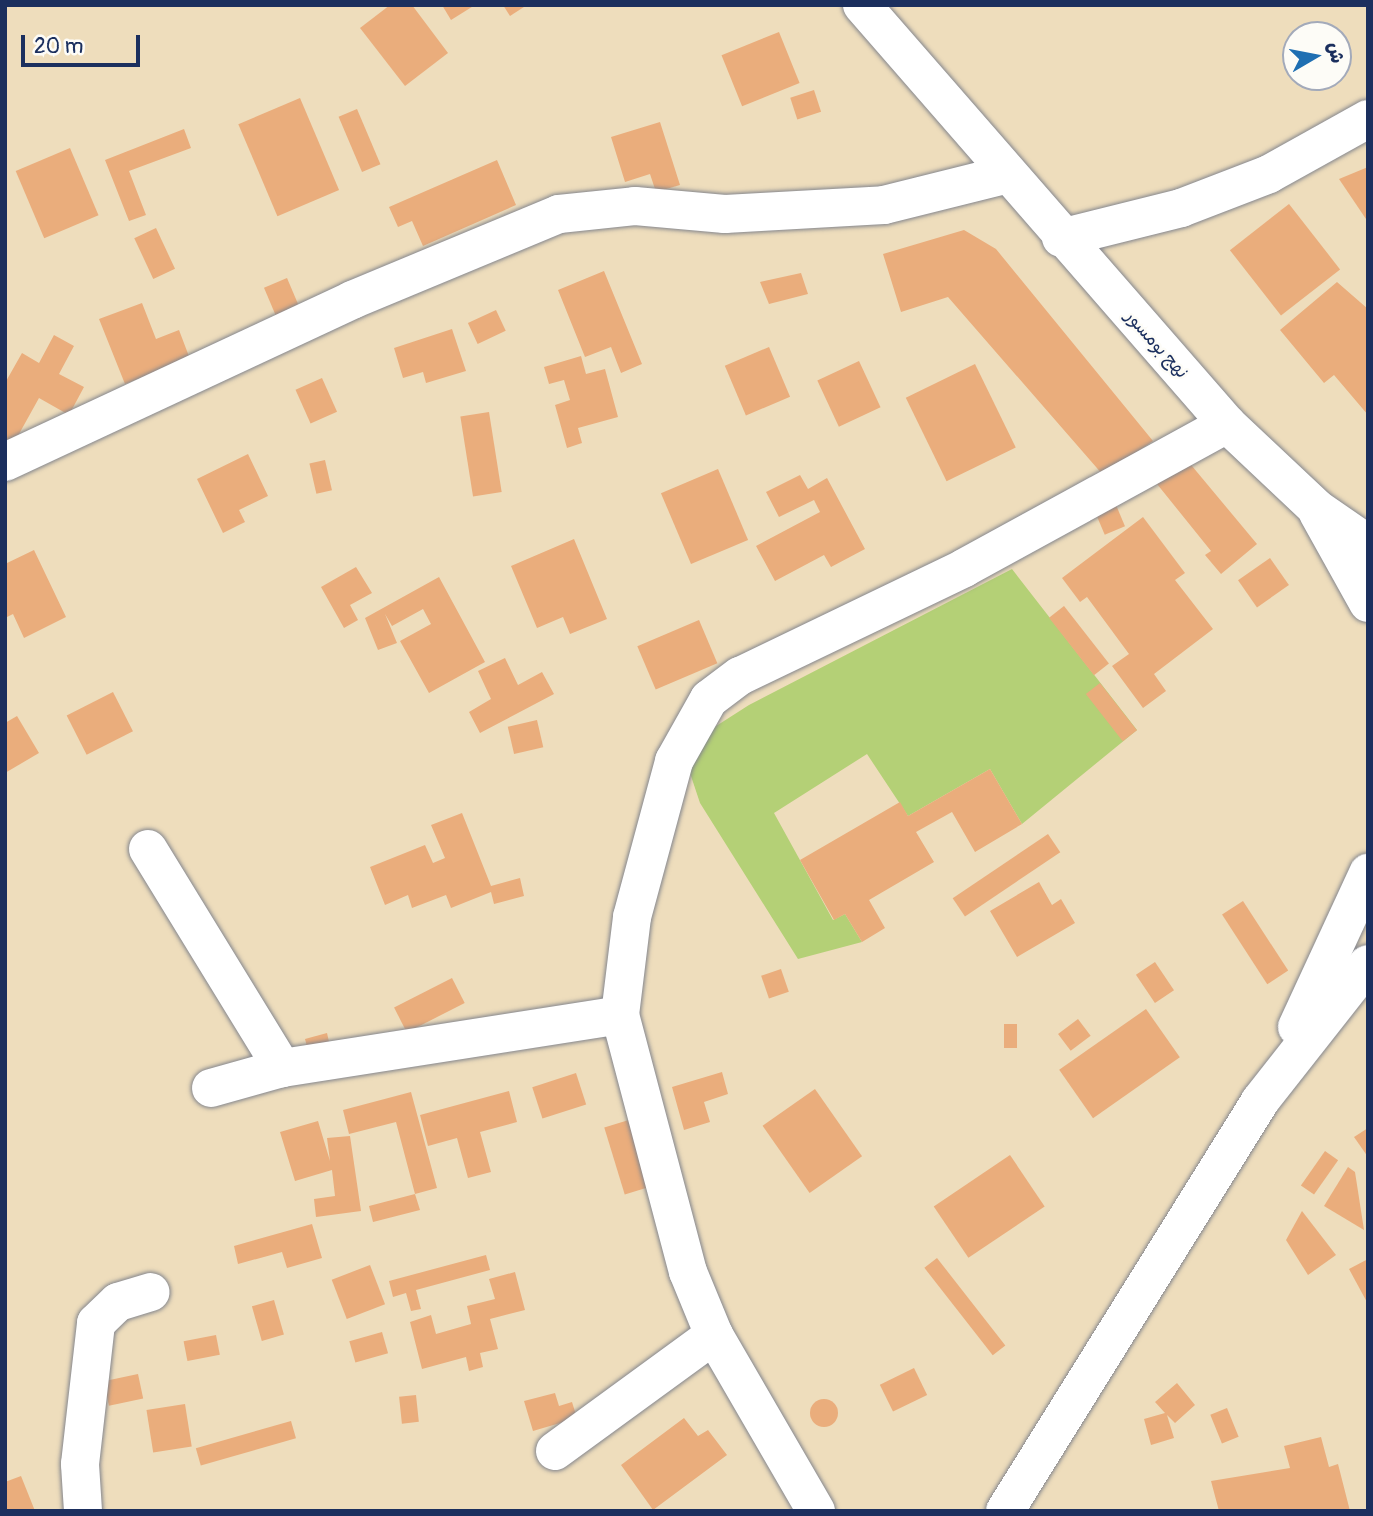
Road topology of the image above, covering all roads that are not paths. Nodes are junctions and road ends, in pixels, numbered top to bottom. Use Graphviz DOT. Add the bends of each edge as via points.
graph roads {
  1 [pos="862,5"];
  2 [pos="1368,119"];
  3 [pos="1004,175"];
  4 [pos="1061,238"];
  5 [pos="1227,424"];
  6 [pos="5,461"];
  7 [pos="1316,508"];
  8 [pos="1368,544"];
  9 [pos="1368,603"];
  10 [pos="148,849"];
  11 [pos="1368,873"];
  12 [pos="1368,964"];
  13 [pos="620,1016"];
  14 [pos="282,1068"];
  15 [pos="211,1088"];
  16 [pos="1260,1101"];
  17 [pos="151,1292"];
  18 [pos="714,1335"];
  19 [pos="555,1451"];
  20 [pos="83,1511"];
  21 [pos="816,1511"];
  22 [pos="1005,1511"];
  1 -- 3 [label="street, نهج بومسور"];
  2 -- 4 [label="street" via="1269,174 1181,208"];
  3 -- 4 [label="street, نهج بومسور"];
  3 -- 6 [label="street" via="884,205 725,214 635,206 559,215 376,289"];
  4 -- 5 [label="street, نهج بومسور"];
  5 -- 7 [label="street, نهج بومسور"];
  5 -- 13 [label="street" via="964,568 740,676 709,699 674,761 632,917"];
  7 -- 8 [label="street, نهج بومسور"];
  7 -- 9 [label="street, نهج بومسور"];
  10 -- 14 [label="street"];
  11 -- 16 [label="street" via="1347,929"];
  12 -- 16 [label="street"];
  13 -- 14 [label="street"];
  13 -- 18 [label="street" via="646,1132"];
  14 -- 15 [label="street"];
  16 -- 22 [label="street"];
  17 -- 20 [label="street" via="118,1302 96,1323 82,1439"];
  18 -- 19 [label="street"];
  18 -- 21 [label="street"];
}
